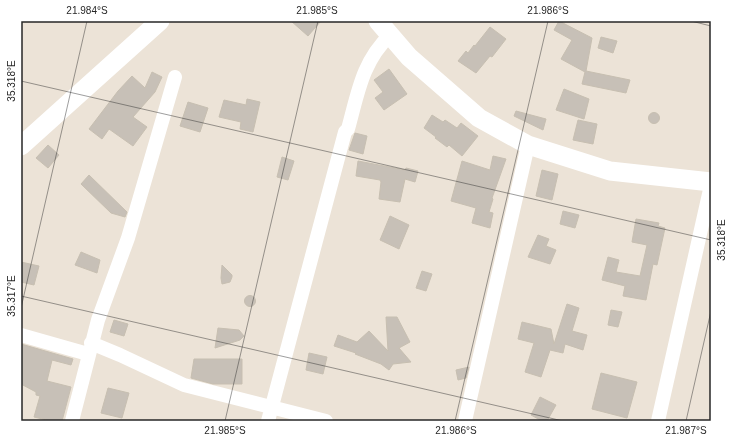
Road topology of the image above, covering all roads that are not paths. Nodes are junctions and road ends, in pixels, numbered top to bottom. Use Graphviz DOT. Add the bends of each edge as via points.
graph roads {
  1 [pos="160,21"];
  2 [pos="378,21"];
  3 [pos="390,35"];
  4 [pos="175,77"];
  5 [pos="528,145"];
  6 [pos="21,146"];
  7 [pos="711,183"];
  8 [pos="21,335"];
  9 [pos="90,349"];
  10 [pos="271,407"];
  11 [pos="72,421"];
  12 [pos="268,421"];
  13 [pos="326,421"];
  14 [pos="465,421"];
  15 [pos="658,421"];
  1 -- 6 [label="main road"];
  2 -- 3 [label="main road"];
  3 -- 5 [label="main road" via="409,57 479,118"];
  3 -- 10 [label="street" via="379,46 362,77"];
  4 -- 9 [label="street" via="132,225"];
  5 -- 7 [label="main road" via="610,171"];
  5 -- 14 [label="street"];
  7 -- 15 [label="street"];
  8 -- 9 [label="street"];
  9 -- 10 [label="street" via="120,355 184,385"];
  9 -- 11 [label="street"];
  10 -- 12 [label="street"];
  10 -- 13 [label="street"];
}
